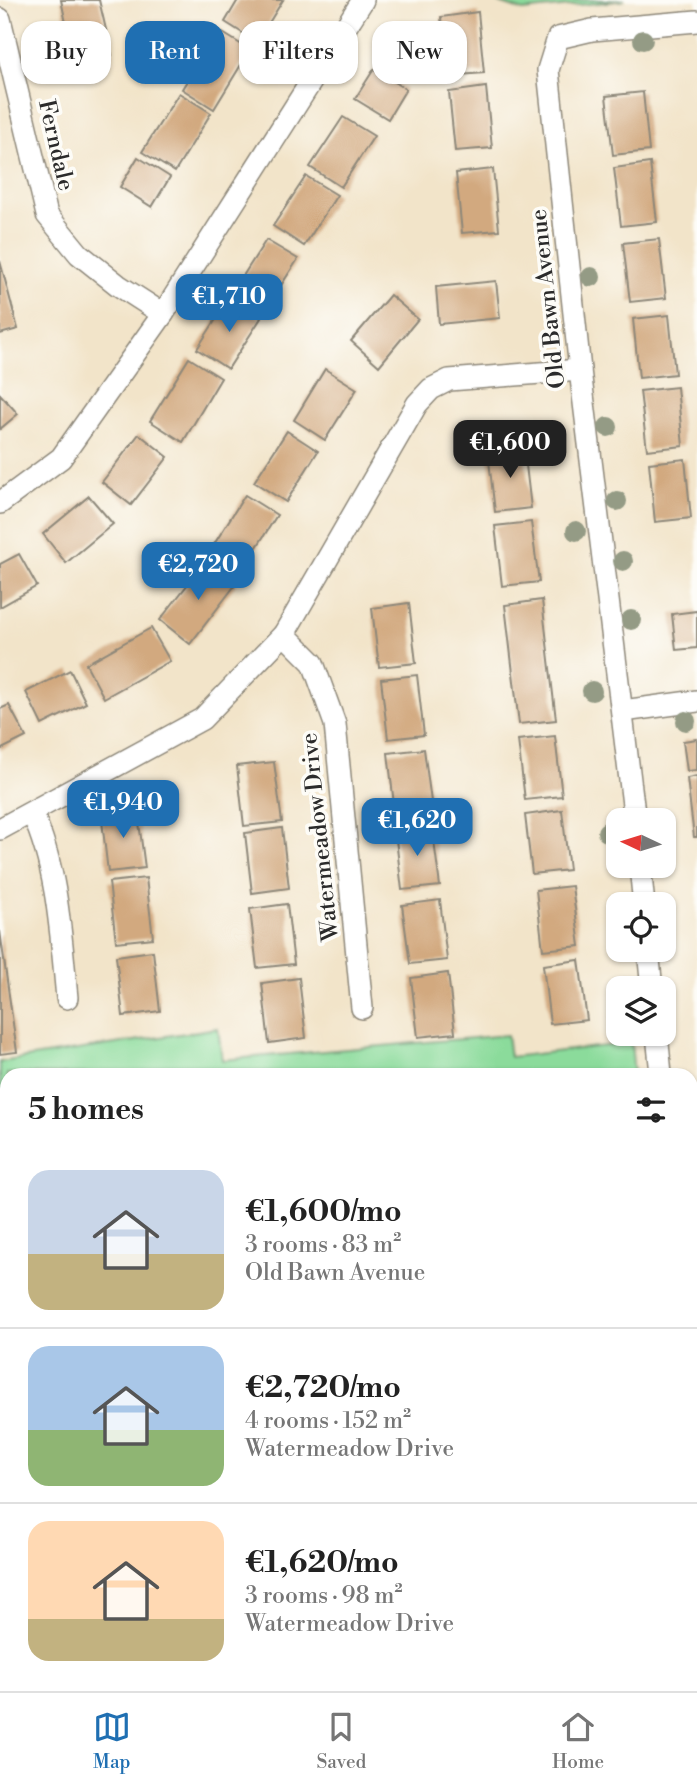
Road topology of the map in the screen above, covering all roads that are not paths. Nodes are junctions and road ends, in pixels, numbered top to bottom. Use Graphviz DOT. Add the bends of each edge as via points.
graph roads {
  1 [pos="363,0"];
  2 [pos="0,19"];
  3 [pos="697,21"];
  4 [pos="163,314"];
  5 [pos="580,370"];
  6 [pos="0,503"];
  7 [pos="284,634"];
  8 [pos="697,701"];
  9 [pos="623,711"];
  10 [pos="634,808"];
  11 [pos="32,813"];
  12 [pos="0,830"];
  13 [pos="67,998"];
  14 [pos="362,1008"];
  15 [pos="658,1046"];
  16 [pos="660,1068"];
  1 -- 4 [label="street"];
  2 -- 4 [label="street, Ferndale" via="47,215 79,254"];
  3 -- 5 [label="street, Old Bawn Avenue" via="592,30 558,38 548,70"];
  4 -- 6 [label="street" via="61,458"];
  5 -- 7 [label="street" via="449,380 431,389 417,404"];
  5 -- 9 [label="street, Old Bawn Avenue"];
  7 -- 11 [label="street" via="202,719"];
  7 -- 14 [label="street, Watermeadow Drive" via="313,663 335,724"];
  8 -- 9 [label="street"];
  9 -- 10 [label="street, Old Bawn Avenue"];
  11 -- 12 [label="street"];
  11 -- 13 [label="street" via="50,865"];
  15 -- 16 [label="street"];
}
